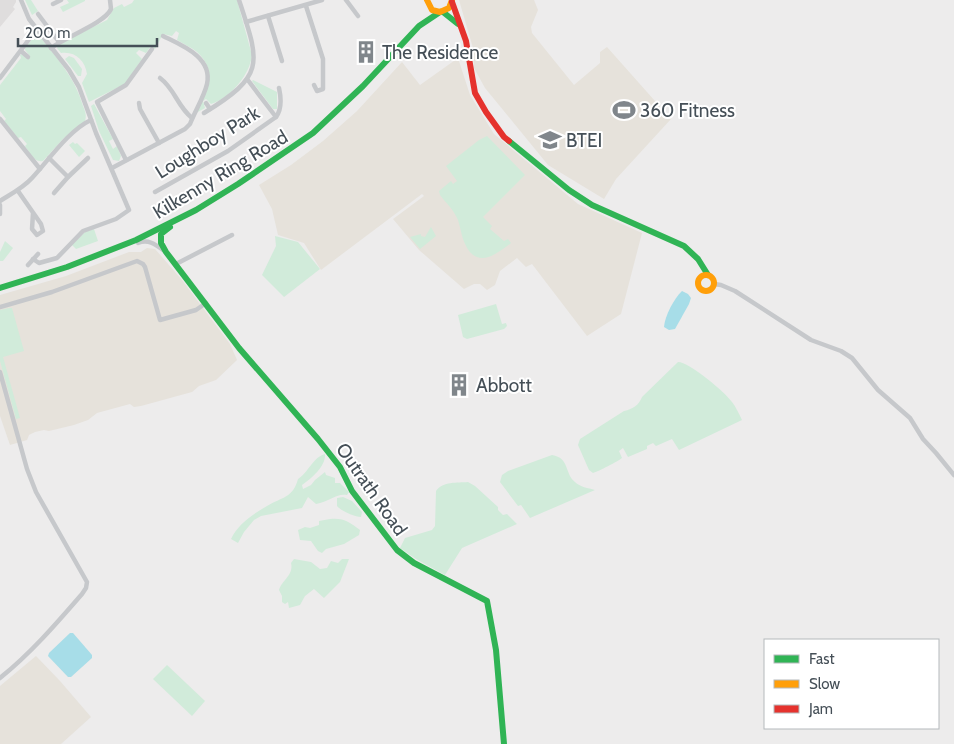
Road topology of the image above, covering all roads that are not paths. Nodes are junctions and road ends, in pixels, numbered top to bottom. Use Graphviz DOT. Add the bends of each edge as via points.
graph roads {
  1 [pos="20,0"];
  2 [pos="61,0"];
  3 [pos="110,0"];
  4 [pos="239,0"];
  5 [pos="322,0"];
  6 [pos="346,0"];
  7 [pos="427,1"];
  8 [pos="452,1"];
  9 [pos="52,4"];
  10 [pos="306,6"];
  11 [pos="441,12"];
  12 [pos="38,14"];
  13 [pos="268,16"];
  14 [pos="358,16"];
  15 [pos="246,22"];
  16 [pos="459,25"];
  17 [pos="419,26"];
  18 [pos="33,34"];
  19 [pos="176,34"];
  20 [pos="163,36"];
  21 [pos="173,40"];
  22 [pos="59,42"];
  23 [pos="51,48"];
  24 [pos="152,48"];
  25 [pos="21,51"];
  26 [pos="140,54"];
  27 [pos="28,57"];
  28 [pos="146,58"];
  29 [pos="282,62"];
  30 [pos="0,78"];
  31 [pos="160,78"];
  32 [pos="247,79"];
  33 [pos="314,85"];
  34 [pos="279,88"];
  35 [pos="139,103"];
  36 [pos="206,103"];
  37 [pos="210,110"];
  38 [pos="204,113"];
  39 [pos="276,117"];
  40 [pos="192,118"];
  41 [pos="0,119"];
  42 [pos="91,120"];
  43 [pos="158,143"];
  44 [pos="49,158"];
  45 [pos="88,158"];
  46 [pos="126,160"];
  47 [pos="112,168"];
  48 [pos="40,169"];
  49 [pos="68,177"];
  50 [pos="163,180"];
  51 [pos="166,186"];
  52 [pos="18,191"];
  53 [pos="154,192"];
  54 [pos="54,193"];
  55 [pos="0,203"];
  56 [pos="196,210"];
  57 [pos="33,213"];
  58 [pos="0,214"];
  59 [pos="232,236"];
  60 [pos="166,252"];
  61 [pos="38,254"];
  62 [pos="100,255"];
  63 [pos="33,259"];
  64 [pos="28,264"];
  65 [pos="176,264"];
  66 [pos="705,276"];
  67 [pos="714,284"];
  68 [pos="0,288"];
  69 [pos="206,303"];
  70 [pos="0,307"];
  71 [pos="0,372"];
  72 [pos="954,475"];
  73 [pos="0,678"];
  74 [pos="504,744"];
  1 -- 23 [label="street"];
  2 -- 9 [label="street"];
  3 -- 22 [label="street" via="111,9 105,18"];
  4 -- 15 [label="street, Loughboy Park"];
  5 -- 10 [label="street"];
  6 -- 14 [label="street"];
  7 -- 11 [label="main road" via="432,10"];
  7 -- 17 [label="main road, Kilkenny Ring Road"];
  8 -- 11 [label="main road, Kilkenny Ring Road" via="449,8"];
  8 -- 16 [label="main road"];
  10 -- 13 [label="street"];
  10 -- 33 [label="street" via="323,59 323,89 317,91"];
  11 -- 16 [label="main road"];
  11 -- 17 [label="main road, Kilkenny Ring Road"];
  12 -- 22 [label="street"];
  13 -- 15 [label="street"];
  13 -- 29 [label="street"];
  15 -- 32 [label="street, Loughboy Park" via="255,59"];
  16 -- 66 [label="main road" via="468,47 475,93 504,137 592,205 684,246 702,265"];
  17 -- 56 [label="main road, Kilkenny Ring Road" via="313,133"];
  18 -- 25 [label="street"];
  19 -- 21 [label="street"];
  20 -- 21 [label="street"];
  21 -- 40 [label="street" via="198,56 206,72 207,83"];
  22 -- 23 [label="street"];
  23 -- 42 [label="street" via="76,82"];
  24 -- 28 [label="street"];
  25 -- 27 [label="street"];
  25 -- 30 [label="street"];
  26 -- 28 [label="street"];
  28 -- 46 [label="street" via="126,85 98,100 97,105"];
  31 -- 40 [label="street" via="168,84 183,111"];
  32 -- 37 [label="street, Loughboy Park"];
  32 -- 39 [label="street, Loughboy Park"];
  34 -- 39 [label="street, Loughboy Park" via="280,106"];
  35 -- 43 [label="street"];
  36 -- 37 [label="street, Loughboy Park"];
  37 -- 38 [label="street, Loughboy Park"];
  39 -- 51 [label="street, Loughboy Park" via="228,151"];
  40 -- 43 [label="street" via="185,129"];
  41 -- 48 [label="street"];
  42 -- 44 [label="street"];
  42 -- 47 [label="street"];
  43 -- 46 [label="street"];
  44 -- 48 [label="street"];
  44 -- 49 [label="street"];
  45 -- 49 [label="street"];
  46 -- 47 [label="street"];
  47 -- 63 [label="street" via="129,207 128,212 83,231 57,258 39,263"];
  48 -- 52 [label="street"];
  49 -- 54 [label="street"];
  50 -- 51 [label="street"];
  51 -- 53 [label="street, Loughboy Park"];
  52 -- 55 [label="street"];
  52 -- 57 [label="street"];
  55 -- 58 [label="street"];
  56 -- 60 [label="main road" via="161,234"];
  56 -- 62 [label="main road, Kilkenny Ring Road"];
  59 -- 65 [label="street"];
  60 -- 62 [label="street, Outrath Road" via="152,242 143,241"];
  60 -- 65 [label="main road, Outrath Road"];
  61 -- 63 [label="street"];
  62 -- 68 [label="main road, Kilkenny Ring Road"];
  63 -- 64 [label="street"];
  65 -- 69 [label="main road, Outrath Road"];
  66 -- 67 [label="main road" via="712,278"];
  66 -- 67 [label="main road" via="698,281 700,290 709,291"];
  67 -- 72 [label="street" via="735,291 811,340 852,358 878,390 910,418 923,439"];
  69 -- 70 [label="street" via="196,310 160,320 145,267 136,261"];
  69 -- 74 [label="main road, Outrath Road" via="239,348 340,467 352,491 396,550 414,563 487,601 498,668"];
  71 -- 73 [label="street" via="36,492 87,582 82,594 46,635"];
}
